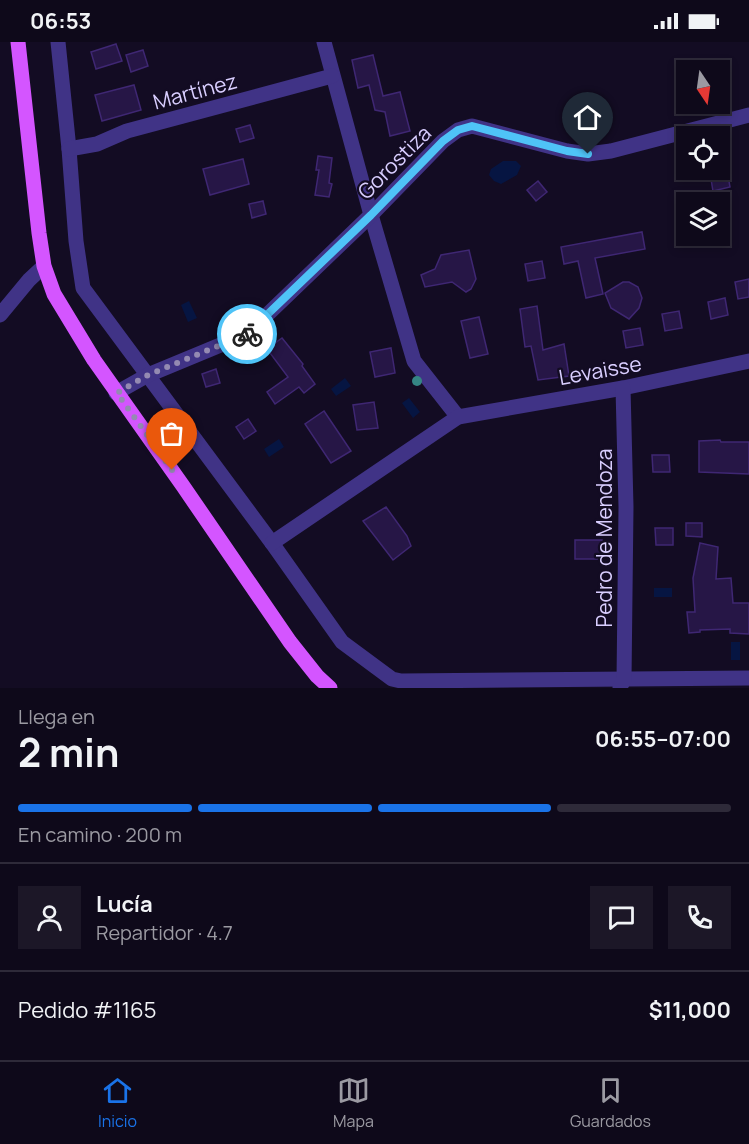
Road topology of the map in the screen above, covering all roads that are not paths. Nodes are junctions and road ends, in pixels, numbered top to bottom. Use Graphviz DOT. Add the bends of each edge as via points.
graph roads {
  1 [pos="18,42"];
  2 [pos="58,42"];
  3 [pos="324,42"];
  4 [pos="332,76"];
  5 [pos="749,115"];
  6 [pos="69,149"];
  7 [pos="371,215"];
  8 [pos="44,266"];
  9 [pos="0,315"];
  10 [pos="749,361"];
  11 [pos="148,375"];
  12 [pos="623,388"];
  13 [pos="117,393"];
  14 [pos="458,417"];
  15 [pos="272,543"];
  16 [pos="749,678"];
  17 [pos="622,684"];
  18 [pos="330,688"];
  1 -- 8 [label="main road"];
  2 -- 6 [label="street"];
  3 -- 4 [label="street"];
  4 -- 6 [label="street, Martínez"];
  4 -- 7 [label="street"];
  5 -- 7 [label="street, Gorostiza" via="588,154 472,126 443,141"];
  6 -- 11 [label="street" via="81,283"];
  7 -- 11 [label="street, Gorostiza" via="247,334"];
  7 -- 14 [label="street" via="414,361"];
  8 -- 9 [label="street"];
  8 -- 13 [label="main road" via="61,309"];
  10 -- 12 [label="street, Levaisse"];
  11 -- 13 [label="street, Gorostiza"];
  11 -- 15 [label="street"];
  12 -- 14 [label="street, Levaisse"];
  12 -- 17 [label="street, Pedro de Mendoza" via="626,507"];
  13 -- 18 [label="main road" via="290,642"];
  14 -- 15 [label="street"];
  15 -- 17 [label="street" via="342,642 392,679"];
  16 -- 17 [label="street"];
}
